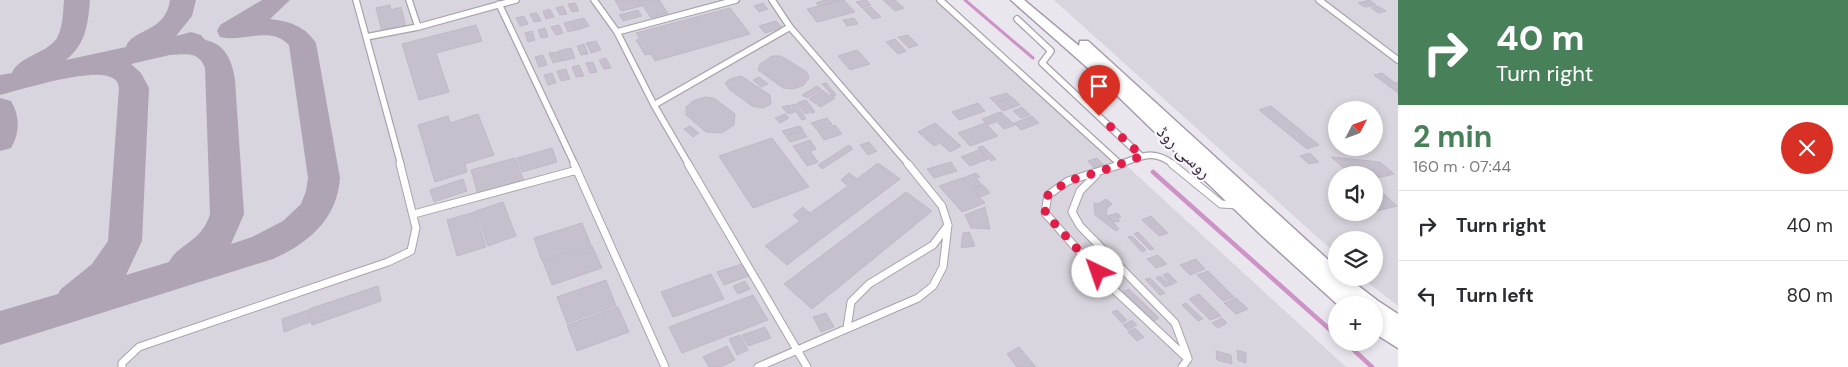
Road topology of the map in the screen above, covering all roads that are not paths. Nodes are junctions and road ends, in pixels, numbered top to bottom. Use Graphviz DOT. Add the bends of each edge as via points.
graph roads {
  1 [pos="356,0"];
  2 [pos="409,0"];
  3 [pos="516,0"];
  4 [pos="594,0"];
  5 [pos="736,0"];
  6 [pos="772,0"];
  7 [pos="940,0"];
  8 [pos="1017,0"];
  9 [pos="1032,0"];
  10 [pos="1319,0"];
  11 [pos="499,4"];
  12 [pos="1017,19"];
  13 [pos="418,26"];
  14 [pos="790,27"];
  15 [pos="616,32"];
  16 [pos="366,37"];
  17 [pos="1398,60"];
  18 [pos="654,105"];
  19 [pos="1142,156"];
  20 [pos="1120,164"];
  21 [pos="576,170"];
  22 [pos="1099,172"];
  23 [pos="1239,205"];
  24 [pos="414,214"];
  25 [pos="948,225"];
  26 [pos="1328,269"];
  27 [pos="1348,286"];
  28 [pos="1340,296"];
  29 [pos="1360,296"];
  30 [pos="1383,313"];
  31 [pos="1398,323"];
  32 [pos="846,328"];
  33 [pos="1383,329"];
  34 [pos="1398,340"];
  35 [pos="796,349"];
  36 [pos="1188,359"];
  37 [pos="122,367"];
  38 [pos="665,367"];
  39 [pos="758,367"];
  40 [pos="807,367"];
  41 [pos="1182,367"];
  1 -- 16 [label="lane"];
  2 -- 13 [label="lane"];
  3 -- 11 [label="lane"];
  4 -- 15 [label="lane"];
  5 -- 15 [label="lane"];
  6 -- 14 [label="lane"];
  7 -- 20 [label="lane"];
  8 -- 23 [label="main road, روسی روڈ" via="1049,25"];
  9 -- 26 [label="main road, روسی روڈ"];
  10 -- 17 [label="lane"];
  11 -- 13 [label="lane"];
  11 -- 21 [label="lane"];
  12 -- 19 [label="lane" via="1052,51 1042,63"];
  13 -- 16 [label="lane"];
  14 -- 18 [label="lane"];
  14 -- 25 [label="lane" via="930,189 942,206"];
  15 -- 18 [label="lane"];
  16 -- 24 [label="lane"];
  18 -- 35 [label="lane"];
  19 -- 20 [label="lane"];
  19 -- 23 [label="lane" via="1148,154 1165,158 1220,204"];
  20 -- 22 [label="lane"];
  21 -- 24 [label="lane"];
  21 -- 38 [label="lane"];
  22 -- 36 [label="lane" via="1076,195 1072,212 1080,226 1174,322"];
  22 -- 36 [label="lane" via="1068,181 1048,195 1045,213 1109,285"];
  23 -- 28 [label="main road, روسی روڈ"];
  24 -- 37 [label="lane" via="416,228 411,251 388,262 139,347 122,363"];
  25 -- 32 [label="lane" via="933,245 869,284 851,302"];
  25 -- 32 [label="lane" via="943,267 933,286 918,298"];
  27 -- 29 [label="main road, روسی روڈ"];
  30 -- 31 [label="main road, روسی روڈ"];
  32 -- 35 [label="lane"];
  33 -- 34 [label="main road"];
  35 -- 39 [label="lane"];
  35 -- 40 [label="lane"];
  36 -- 41 [label="lane"];
}
